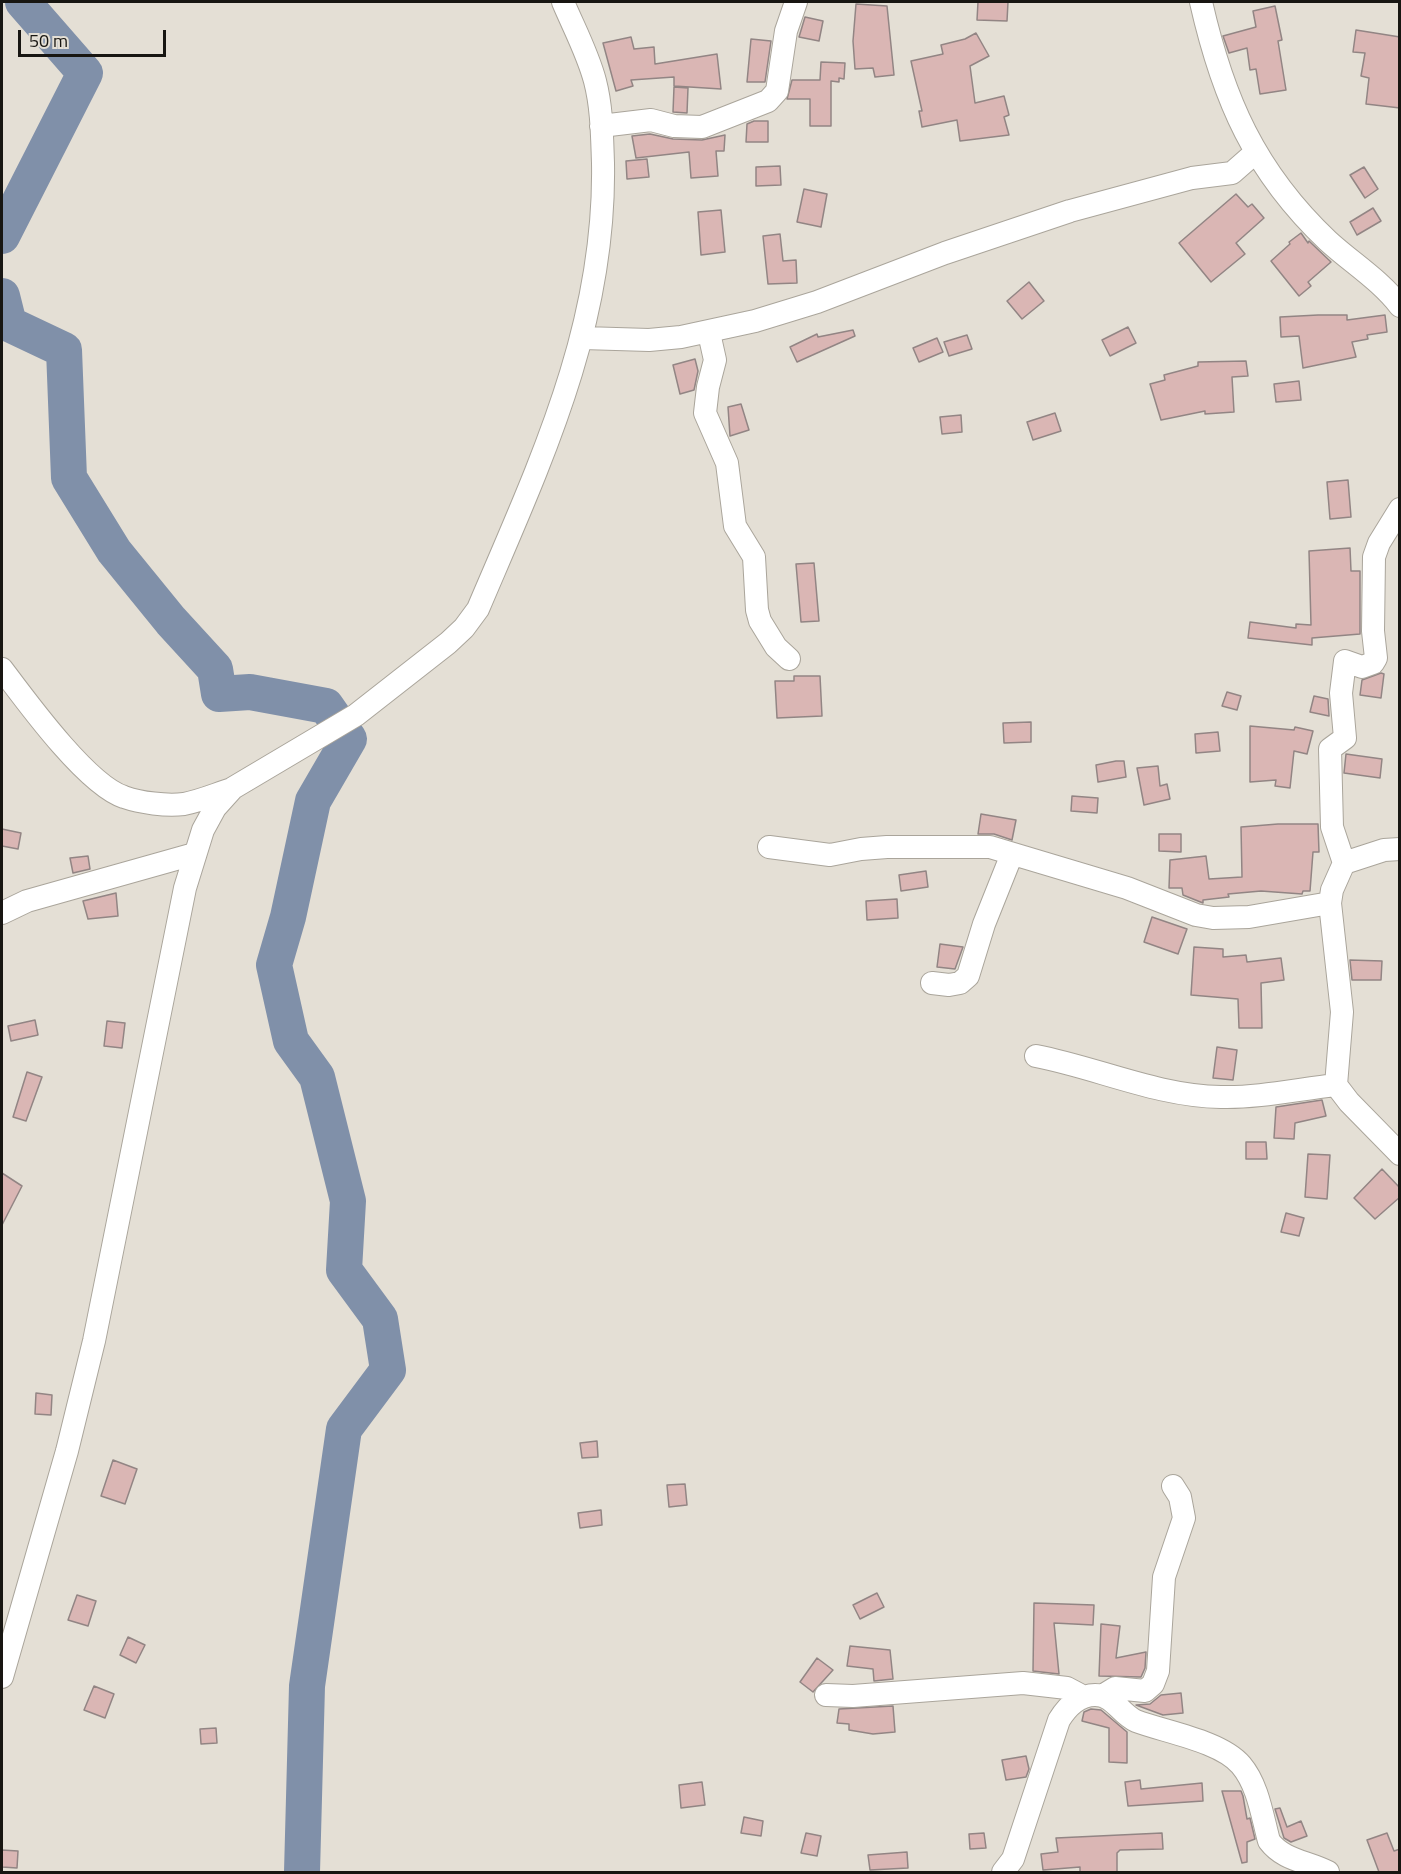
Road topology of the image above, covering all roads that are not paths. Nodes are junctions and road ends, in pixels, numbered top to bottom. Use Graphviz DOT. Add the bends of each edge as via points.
graph roads {
  1 [pos="563,2"];
  2 [pos="796,2"];
  3 [pos="1201,2"];
  4 [pos="601,126"];
  5 [pos="1256,153"];
  6 [pos="1397,299"];
  7 [pos="709,333"];
  8 [pos="583,338"];
  9 [pos="1400,509"];
  10 [pos="789,659"];
  11 [pos="2,669"];
  12 [pos="233,788"];
  13 [pos="768,847"];
  14 [pos="1400,849"];
  15 [pos="194,854"];
  16 [pos="1012,854"];
  17 [pos="1344,863"];
  18 [pos="1330,903"];
  19 [pos="2,913"];
  20 [pos="932,983"];
  21 [pos="1036,1056"];
  22 [pos="1336,1084"];
  23 [pos="1400,1154"];
  24 [pos="1173,1486"];
  25 [pos="2,1677"];
  26 [pos="826,1695"];
  27 [pos="1093,1696"];
  28 [pos="1003,1872"];
  29 [pos="1328,1872"];
  1 -- 4 [label="street" via="595,82"];
  2 -- 4 [label="street" via="786,31 778,84 774,97 768,101 702,127 651,120"];
  3 -- 5 [label="street" via="1221,73"];
  4 -- 8 [label="street" via="602,215"];
  5 -- 6 [label="street" via="1288,200"];
  5 -- 7 [label="street" via="1232,173 1192,178 1070,211 817,302"];
  7 -- 8 [label="street" via="648,340"];
  7 -- 10 [label="street" via="716,360 705,413 727,463 735,526 754,557 760,621 776,647"];
  8 -- 12 [label="street" via="534,475 478,609 464,628 356,715"];
  9 -- 17 [label="street" via="1378,543 1374,558 1376,658 1362,667 1344,661 1341,693 1345,738 1330,749 1332,827"];
  11 -- 12 [label="street" via="80,762 123,797 183,804"];
  12 -- 15 [label="street" via="215,808"];
  13 -- 16 [label="street" via="830,855 861,849 974,845"];
  14 -- 17 [label="street"];
  15 -- 19 [label="street" via="27,901"];
  15 -- 25 [label="street" via="94,1341 67,1451"];
  16 -- 18 [label="street" via="1213,918 1249,917"];
  16 -- 20 [label="street" via="968,976 960,983"];
  17 -- 18 [label="street"];
  18 -- 22 [label="street" via="1342,1012"];
  21 -- 22 [label="street" via="1066,1061 1118,1079 1199,1095 1222,1097"];
  22 -- 23 [label="street"];
  24 -- 27 [label="street" via="1180,1497 1184,1518 1164,1577 1154,1684 1145,1691 1115,1688"];
  26 -- 27 [label="street" via="1023,1683 1067,1688"];
  27 -- 28 [label="street" via="1073,1702 1059,1720 1013,1859"];
  27 -- 29 [label="street" via="1117,1704 1128,1717 1225,1752 1239,1762 1249,1775 1269,1841 1275,1849"];
}
